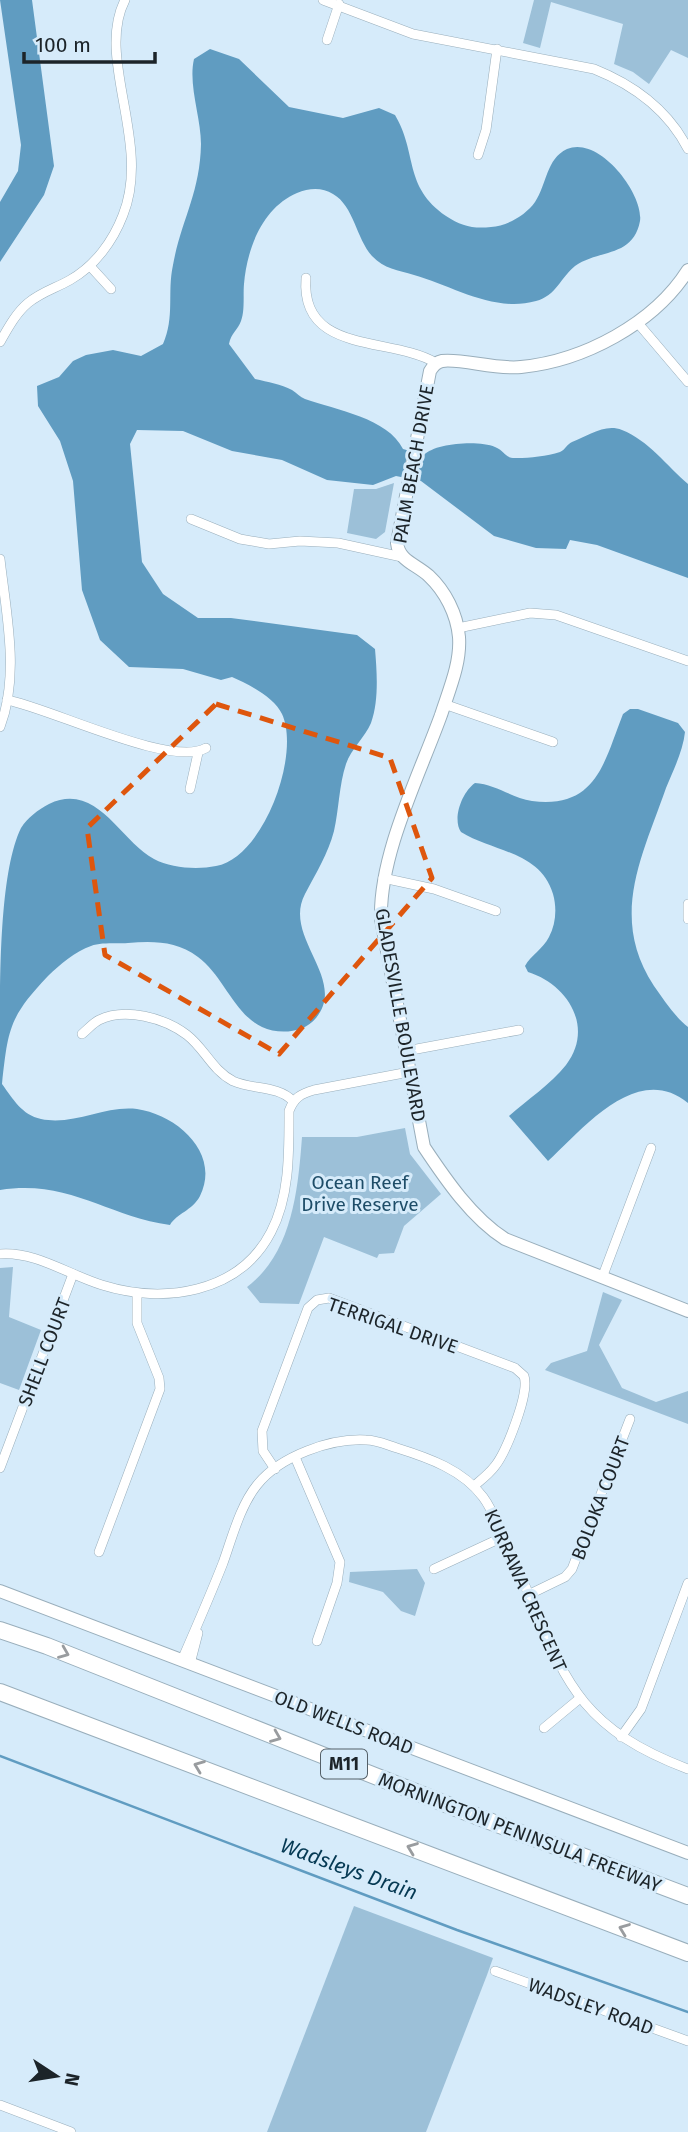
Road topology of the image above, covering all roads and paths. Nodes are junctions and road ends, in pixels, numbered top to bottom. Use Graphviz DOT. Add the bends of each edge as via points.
graph roads {
  1 [pos="125,0"];
  2 [pos="323,0"];
  3 [pos="339,4"];
  4 [pos="327,40"];
  5 [pos="496,49"];
  6 [pos="688,149"];
  7 [pos="478,155"];
  8 [pos="90,266"];
  9 [pos="688,270"];
  10 [pos="306,278"];
  11 [pos="111,289"];
  12 [pos="637,322"];
  13 [pos="0,342"];
  14 [pos="436,363"];
  15 [pos="688,382"];
  16 [pos="191,519"];
  17 [pos="402,557"];
  18 [pos="0,559"];
  19 [pos="458,628"];
  20 [pos="688,662"];
  21 [pos="7,700"];
  22 [pos="444,704"];
  23 [pos="0,727"];
  24 [pos="553,743"];
  25 [pos="190,789"];
  26 [pos="383,878"];
  27 [pos="688,904"];
  28 [pos="496,911"];
  29 [pos="688,919"];
  30 [pos="519,1030"];
  31 [pos="82,1034"];
  32 [pos="406,1051"];
  33 [pos="410,1072"];
  34 [pos="293,1101"];
  35 [pos="651,1148"];
  36 [pos="0,1254"];
  37 [pos="73,1274"];
  38 [pos="602,1278"];
  39 [pos="138,1293"];
  40 [pos="688,1311"];
  41 [pos="630,1419"];
  42 [pos="295,1457"];
  43 [pos="0,1468"];
  44 [pos="275,1469"];
  45 [pos="474,1486"];
  46 [pos="503,1537"];
  47 [pos="99,1552"];
  48 [pos="434,1569"];
  49 [pos="688,1583"];
  50 [pos="0,1591"];
  51 [pos="530,1594"];
  52 [pos="0,1630"];
  53 [pos="317,1641"];
  54 [pos="186,1662"];
  55 [pos="0,1692"];
  56 [pos="579,1699"];
  57 [pos="544,1728"];
  58 [pos="621,1737"];
  59 [pos="688,1769"];
  60 [pos="688,1853"];
  61 [pos="688,1896"];
  62 [pos="688,1953"];
  63 [pos="495,1971"];
  64 [pos="688,2041"];
  65 [pos="0,2105"];
  66 [pos="71,2132"];
  1 -- 8 [label="street" via="115,46 133,157 131,186 124,214"];
  2 -- 3 [label="street"];
  3 -- 4 [label="street"];
  3 -- 5 [label="street" via="413,34"];
  5 -- 6 [label="street" via="594,69 618,79 659,109"];
  5 -- 7 [label="street" via="486,130"];
  8 -- 11 [label="street"];
  8 -- 13 [label="street" via="26,304"];
  9 -- 12 [label="street, PALM BEACH DRIVE"];
  10 -- 14 [label="street" via="304,295 309,310 328,329"];
  12 -- 14 [label="street, PALM BEACH DRIVE" via="552,363 490,368"];
  12 -- 15 [label="street"];
  14 -- 17 [label="street, PALM BEACH DRIVE" via="429,373 397,543"];
  16 -- 17 [label="street" via="250,541 338,543"];
  17 -- 19 [label="street, GLADESVILLE BOULEVARD" via="437,583"];
  18 -- 21 [label="street" via="10,660"];
  19 -- 20 [label="street" via="530,613 556,615"];
  19 -- 22 [label="street, GLADESVILLE BOULEVARD" via="458,654"];
  21 -- 23 [label="street"];
  21 -- 25 [label="street" via="152,746 202,750"];
  22 -- 24 [label="street"];
  22 -- 26 [label="street, GLADESVILLE BOULEVARD"];
  26 -- 28 [label="street" via="434,889"];
  26 -- 32 [label="street, GLADESVILLE BOULEVARD" via="381,919"];
  27 -- 29 [label="street"];
  30 -- 32 [label="street"];
  31 -- 34 [label="street" via="111,1017 156,1019 187,1035 231,1080 278,1090"];
  32 -- 33 [label="street, GLADESVILLE BOULEVARD"];
  33 -- 34 [label="street" via="314,1090"];
  33 -- 38 [label="street, GLADESVILLE BOULEVARD" via="424,1147 485,1223 513,1243"];
  34 -- 39 [label="street" via="284,1191 272,1232 259,1251 243,1267 211,1286 169,1294"];
  35 -- 38 [label="street"];
  36 -- 37 [label="street" via="26,1256"];
  37 -- 39 [label="street"];
  37 -- 43 [label="street, SHELL COURT"];
  38 -- 40 [label="street, GLADESVILLE BOULEVARD"];
  39 -- 47 [label="street" via="136,1323 160,1389"];
  41 -- 51 [label="street, BOLOKA COURT" via="572,1569"];
  42 -- 44 [label="street, KURRAWA CRESCENT"];
  42 -- 45 [label="street, KURRAWA CRESCENT" via="339,1440 370,1440 457,1472"];
  42 -- 53 [label="street" via="340,1562"];
  44 -- 45 [label="street, TERRIGAL DRIVE" via="263,1451 262,1431 308,1308 329,1298 515,1368 524,1376 525,1393 505,1446 494,1467"];
  44 -- 54 [label="street, KURRAWA CRESCENT" via="257,1485 245,1506"];
  45 -- 46 [label="street, KURRAWA CRESCENT"];
  46 -- 48 [label="street"];
  46 -- 51 [label="street, KURRAWA CRESCENT"];
  49 -- 58 [label="street" via="641,1709"];
  50 -- 54 [label="street, OLD WELLS ROAD"];
  51 -- 56 [label="street, KURRAWA CRESCENT" via="560,1670"];
  52 -- 61 [label="highway, MORNINGTON PENINSULA FREEWAY / M11, one-way"];
  54 -- 60 [label="street, OLD WELLS ROAD"];
  62 -- 55 [label="highway, one-way"];
  56 -- 57 [label="street"];
  56 -- 58 [label="street, KURRAWA CRESCENT"];
  58 -- 59 [label="street, KURRAWA CRESCENT" via="652,1756"];
  63 -- 64 [label="street, WADSLEY ROAD"];
  65 -- 66 [label="street"];
}
